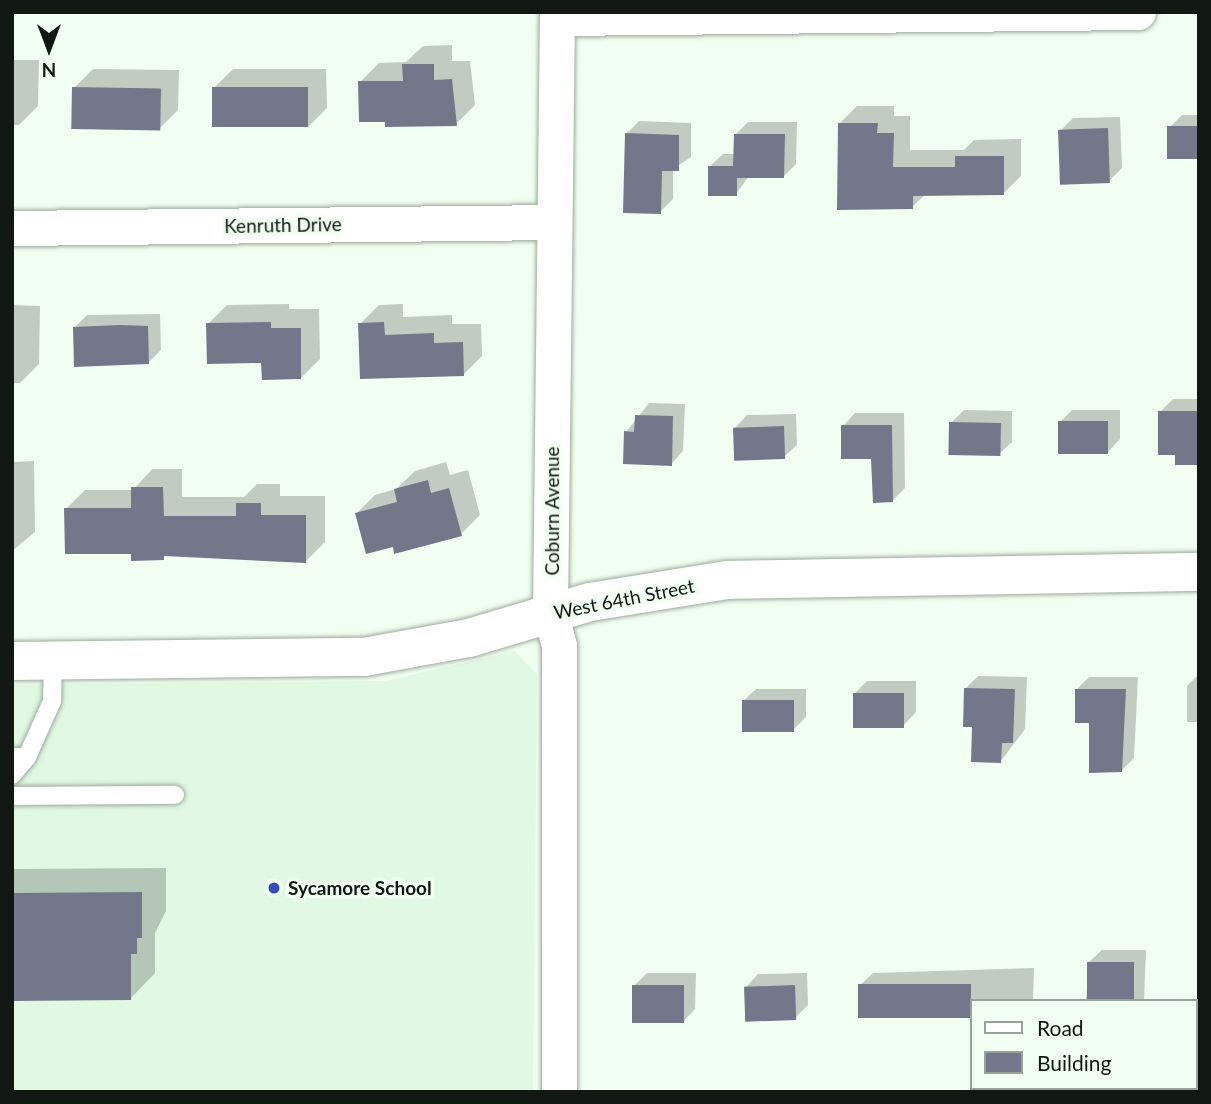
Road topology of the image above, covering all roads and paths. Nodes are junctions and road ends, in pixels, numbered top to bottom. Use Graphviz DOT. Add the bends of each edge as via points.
graph roads {
  1 [pos="1138,12"];
  2 [pos="557,15"];
  3 [pos="554,222"];
  4 [pos="12,228"];
  5 [pos="1199,572"];
  6 [pos="551,612"];
  7 [pos="53,660"];
  8 [pos="12,661"];
  9 [pos="19,757"];
  10 [pos="12,775"];
  11 [pos="175,795"];
  12 [pos="12,796"];
  13 [pos="559,1092"];
  1 -- 2 [label="street"];
  2 -- 3 [label="street, Coburn Avenue"];
  3 -- 4 [label="street, Kenruth Drive"];
  3 -- 6 [label="street, Coburn Avenue"];
  5 -- 6 [label="street, West 64th Street" via="740,579"];
  6 -- 7 [label="street, West 64th Street" via="469,638 364,657"];
  6 -- 13 [label="street, Coburn Avenue" via="559,645"];
  7 -- 8 [label="street, West 64th Street"];
  7 -- 9 [label="lane" via="52,701"];
  9 -- 10 [label="lane"];
  11 -- 12 [label="lane"];
}
